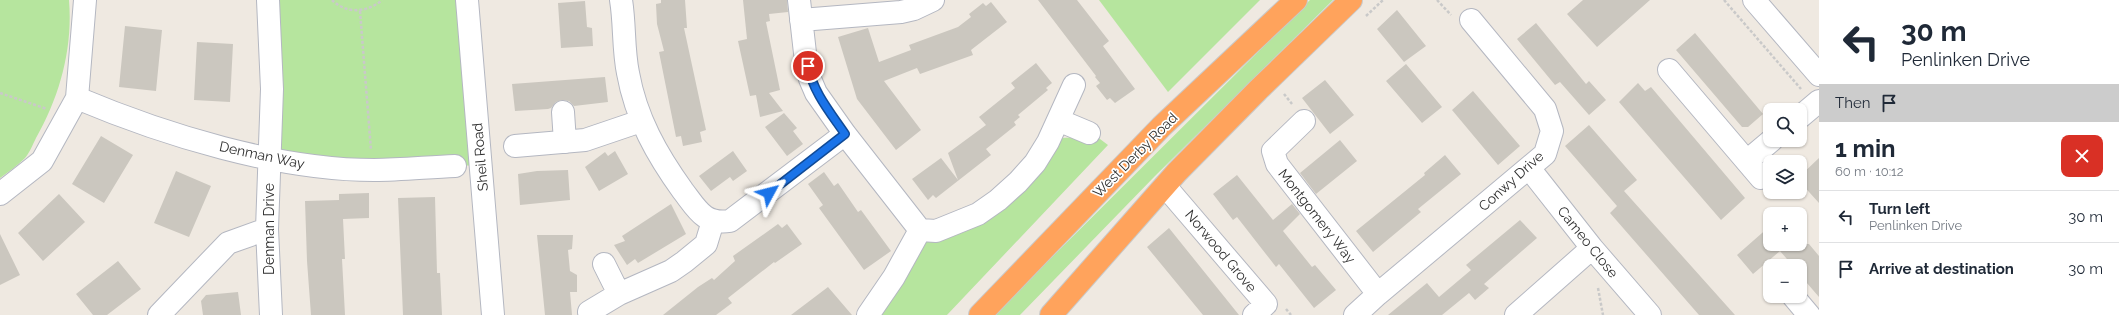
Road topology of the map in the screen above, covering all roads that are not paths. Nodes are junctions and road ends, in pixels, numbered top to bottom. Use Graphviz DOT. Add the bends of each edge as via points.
graph roads {
  1 [pos="85,0"];
  2 [pos="268,0"];
  3 [pos="467,0"];
  4 [pos="621,0"];
  5 [pos="933,0"];
  6 [pos="1296,0"];
  7 [pos="1351,0"];
  8 [pos="1754,0"];
  9 [pos="800,10"];
  10 [pos="1471,20"];
  11 [pos="1668,70"];
  12 [pos="1819,76"];
  13 [pos="1074,85"];
  14 [pos="77,98"];
  15 [pos="563,112"];
  16 [pos="1058,120"];
  17 [pos="641,121"];
  18 [pos="1304,121"];
  19 [pos="1089,133"];
  20 [pos="845,134"];
  21 [pos="565,142"];
  22 [pos="514,146"];
  23 [pos="1764,147"];
  24 [pos="270,158"];
  25 [pos="1747,161"];
  26 [pos="455,166"];
  27 [pos="1528,168"];
  28 [pos="1761,178"];
  29 [pos="1165,186"];
  30 [pos="0,194"];
  31 [pos="713,221"];
  32 [pos="267,229"];
  33 [pos="920,230"];
  34 [pos="1592,248"];
  35 [pos="604,264"];
  36 [pos="619,294"];
  37 [pos="1378,294"];
  38 [pos="1799,303"];
  39 [pos="590,312"];
  40 [pos="159,315"];
  41 [pos="271,315"];
  42 [pos="493,315"];
  43 [pos="868,315"];
  44 [pos="980,315"];
  45 [pos="1051,315"];
  46 [pos="1254,315"];
  47 [pos="1355,315"];
  48 [pos="1516,315"];
  49 [pos="1650,315"];
  50 [pos="1809,315"];
  1 -- 14 [label="street"];
  2 -- 24 [label="street, Denman Drive" via="272,88"];
  3 -- 42 [label="street, Sheil Road"];
  4 -- 17 [label="street" via="628,72"];
  5 -- 9 [label="street" via="901,12"];
  6 -- 44 [label="highway, West Derby Road" via="1162,126"];
  7 -- 29 [label="highway"];
  8 -- 12 [label="street"];
  9 -- 20 [label="street" via="810,79 816,93"];
  10 -- 27 [label="street, Conwy Drive" via="1545,109 1552,131 1545,154"];
  11 -- 25 [label="street"];
  13 -- 16 [label="street"];
  14 -- 24 [label="street, Denman Way" via="127,118 221,147"];
  14 -- 30 [label="street" via="42,161"];
  15 -- 21 [label="street"];
  16 -- 19 [label="street"];
  16 -- 33 [label="street" via="1035,163 998,200 978,214 950,226 936,231"];
  17 -- 21 [label="street" via="585,140"];
  17 -- 31 [label="street" via="669,171 701,215"];
  18 -- 37 [label="street, Montgomery Way" via="1273,151 1277,164"];
  20 -- 31 [label="street" via="730,221"];
  20 -- 33 [label="street"];
  21 -- 22 [label="street"];
  23 -- 25 [label="street"];
  24 -- 26 [label="street, Denman Way" via="315,166 373,170"];
  24 -- 32 [label="street, Denman Drive"];
  25 -- 28 [label="street"];
  27 -- 34 [label="street, Cameo Close"];
  27 -- 37 [label="street, Conwy Drive"];
  29 -- 45 [label="highway"];
  29 -- 46 [label="street, Norwood Grove" via="1266,304"];
  31 -- 36 [label="street" via="706,244 697,253 671,271"];
  32 -- 40 [label="street" via="228,243"];
  32 -- 41 [label="street, Denman Drive"];
  33 -- 43 [label="street" via="894,277"];
  34 -- 48 [label="street"];
  34 -- 49 [label="street, Cameo Close"];
  35 -- 36 [label="street"];
  36 -- 39 [label="street"];
  37 -- 47 [label="street, Conwy Drive"];
  38 -- 50 [label="street"];
}
